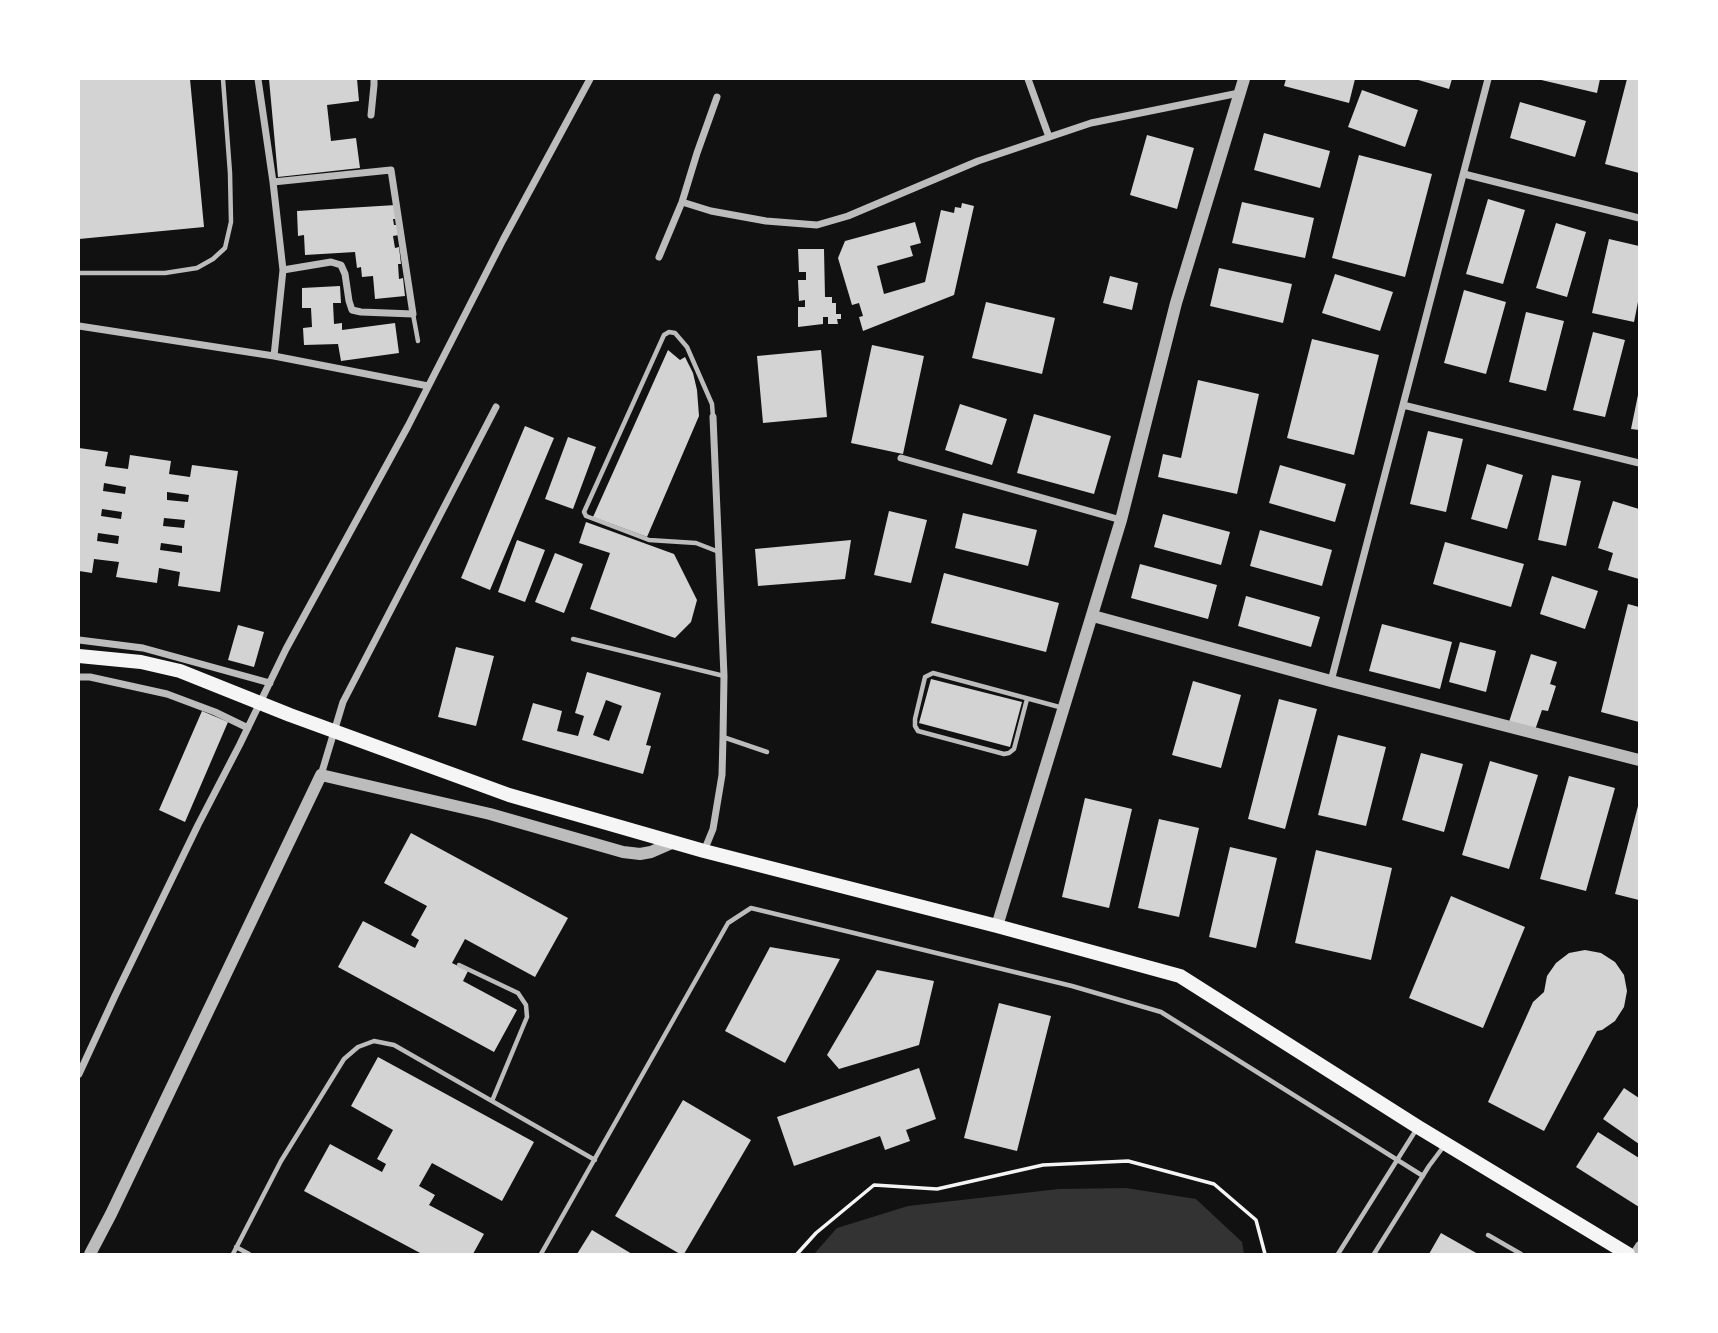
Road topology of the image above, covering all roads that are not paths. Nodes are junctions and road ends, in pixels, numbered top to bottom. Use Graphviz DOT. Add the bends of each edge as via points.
graph roads {
  1 [pos="223,79"];
  2 [pos="258,79"];
  3 [pos="374,79"];
  4 [pos="590,79"];
  5 [pos="1028,79"];
  6 [pos="1244,79"];
  7 [pos="1488,79"];
  8 [pos="1239,93"];
  9 [pos="716,97"];
  10 [pos="371,115"];
  11 [pos="1049,137"];
  12 [pos="1464,174"];
  13 [pos="273,182"];
  14 [pos="682,202"];
  15 [pos="1639,218"];
  16 [pos="659,257"];
  17 [pos="283,270"];
  18 [pos="79,273"];
  19 [pos="412,314"];
  20 [pos="79,326"];
  21 [pos="418,341"];
  22 [pos="274,356"];
  23 [pos="428,386"];
  24 [pos="1403,405"];
  25 [pos="495,407"];
  26 [pos="713,417"];
  27 [pos="901,458"];
  28 [pos="1639,463"];
  29 [pos="1121,520"];
  30 [pos="720,552"];
  31 [pos="1093,616"];
  32 [pos="573,639"];
  33 [pos="79,640"];
  34 [pos="79,656"];
  35 [pos="724,676"];
  36 [pos="79,677"];
  37 [pos="1331,681"];
  38 [pos="270,683"];
  39 [pos="1027,699"];
  40 [pos="1064,708"];
  41 [pos="248,728"];
  42 [pos="723,737"];
  43 [pos="767,752"];
  44 [pos="1639,760"];
  45 [pos="321,775"];
  46 [pos="674,842"];
  47 [pos="704,851"];
  48 [pos="997,926"];
  49 [pos="459,965"];
  50 [pos="79,1074"];
  51 [pos="492,1101"];
  52 [pos="1418,1127"];
  53 [pos="1446,1143"];
  54 [pos="595,1160"];
  55 [pos="1397,1160"];
  56 [pos="1423,1176"];
  57 [pos="1488,1235"];
  58 [pos="1639,1245"];
  59 [pos="236,1247"];
  60 [pos="90,1254"];
  61 [pos="233,1254"];
  62 [pos="249,1254"];
  63 [pos="541,1254"];
  64 [pos="1338,1254"];
  65 [pos="1374,1254"];
  66 [pos="1521,1254"];
  67 [pos="1630,1254"];
  1 -- 18 [label="lane" via="231,222 225,248 197,268 165,273"];
  2 -- 13 [label="street"];
  3 -- 10 [label="street"];
  4 -- 23 [label="street"];
  5 -- 11 [label="street"];
  6 -- 8 [label="street"];
  7 -- 12 [label="street"];
  8 -- 11 [label="street" via="1091,122"];
  8 -- 29 [label="street" via="1176,303"];
  9 -- 14 [label="street"];
  11 -- 14 [label="street" via="817,225 766,221"];
  12 -- 15 [label="street"];
  12 -- 24 [label="street"];
  13 -- 17 [label="street"];
  13 -- 19 [label="street" via="391,170"];
  14 -- 16 [label="street"];
  17 -- 19 [label="street" via="331,262 341,265 352,310"];
  17 -- 22 [label="street"];
  19 -- 21 [label="lane"];
  20 -- 22 [label="street"];
  22 -- 23 [label="street"];
  23 -- 38 [label="street"];
  24 -- 28 [label="street"];
  24 -- 37 [label="street"];
  25 -- 45 [label="street" via="344,702"];
  26 -- 30 [label="street"];
  26 -- 30 [label="lane" via="712,404 687,347 669,332 584,512 649,540 696,543"];
  27 -- 29 [label="street"];
  29 -- 31 [label="street"];
  30 -- 35 [label="street"];
  31 -- 37 [label="street"];
  31 -- 40 [label="street"];
  32 -- 35 [label="lane"];
  33 -- 38 [label="street" via="144,648"];
  34 -- 46 [label="main road" via="180,671 509,795"];
  35 -- 42 [label="street"];
  36 -- 41 [label="street" via="167,694"];
  37 -- 44 [label="street"];
  38 -- 41 [label="street"];
  39 -- 39 [label="lane" via="933,673 925,677 915,726 918,731 1009,753"];
  39 -- 40 [label="lane"];
  40 -- 48 [label="street"];
  41 -- 50 [label="street"];
  42 -- 43 [label="lane"];
  42 -- 47 [label="street" via="713,829"];
  45 -- 46 [label="street" via="489,814 623,852 651,852"];
  45 -- 60 [label="street"];
  46 -- 47 [label="main road"];
  47 -- 48 [label="main road"];
  48 -- 52 [label="main road" via="1180,976"];
  49 -- 51 [label="lane" via="518,993 526,1005 527,1017"];
  51 -- 54 [label="lane"];
  51 -- 59 [label="lane" via="394,1045 374,1041 358,1047 344,1059 281,1161"];
  52 -- 53 [label="main road"];
  52 -- 55 [label="lane"];
  53 -- 56 [label="lane"];
  53 -- 67 [label="main road"];
  54 -- 55 [label="lane" via="728,923 751,908 1161,1012"];
  54 -- 63 [label="lane"];
  55 -- 56 [label="lane"];
  55 -- 64 [label="lane"];
  56 -- 65 [label="lane"];
  57 -- 66 [label="lane"];
  58 -- 67 [label="street"];
  59 -- 61 [label="lane"];
  59 -- 62 [label="lane"];
}
